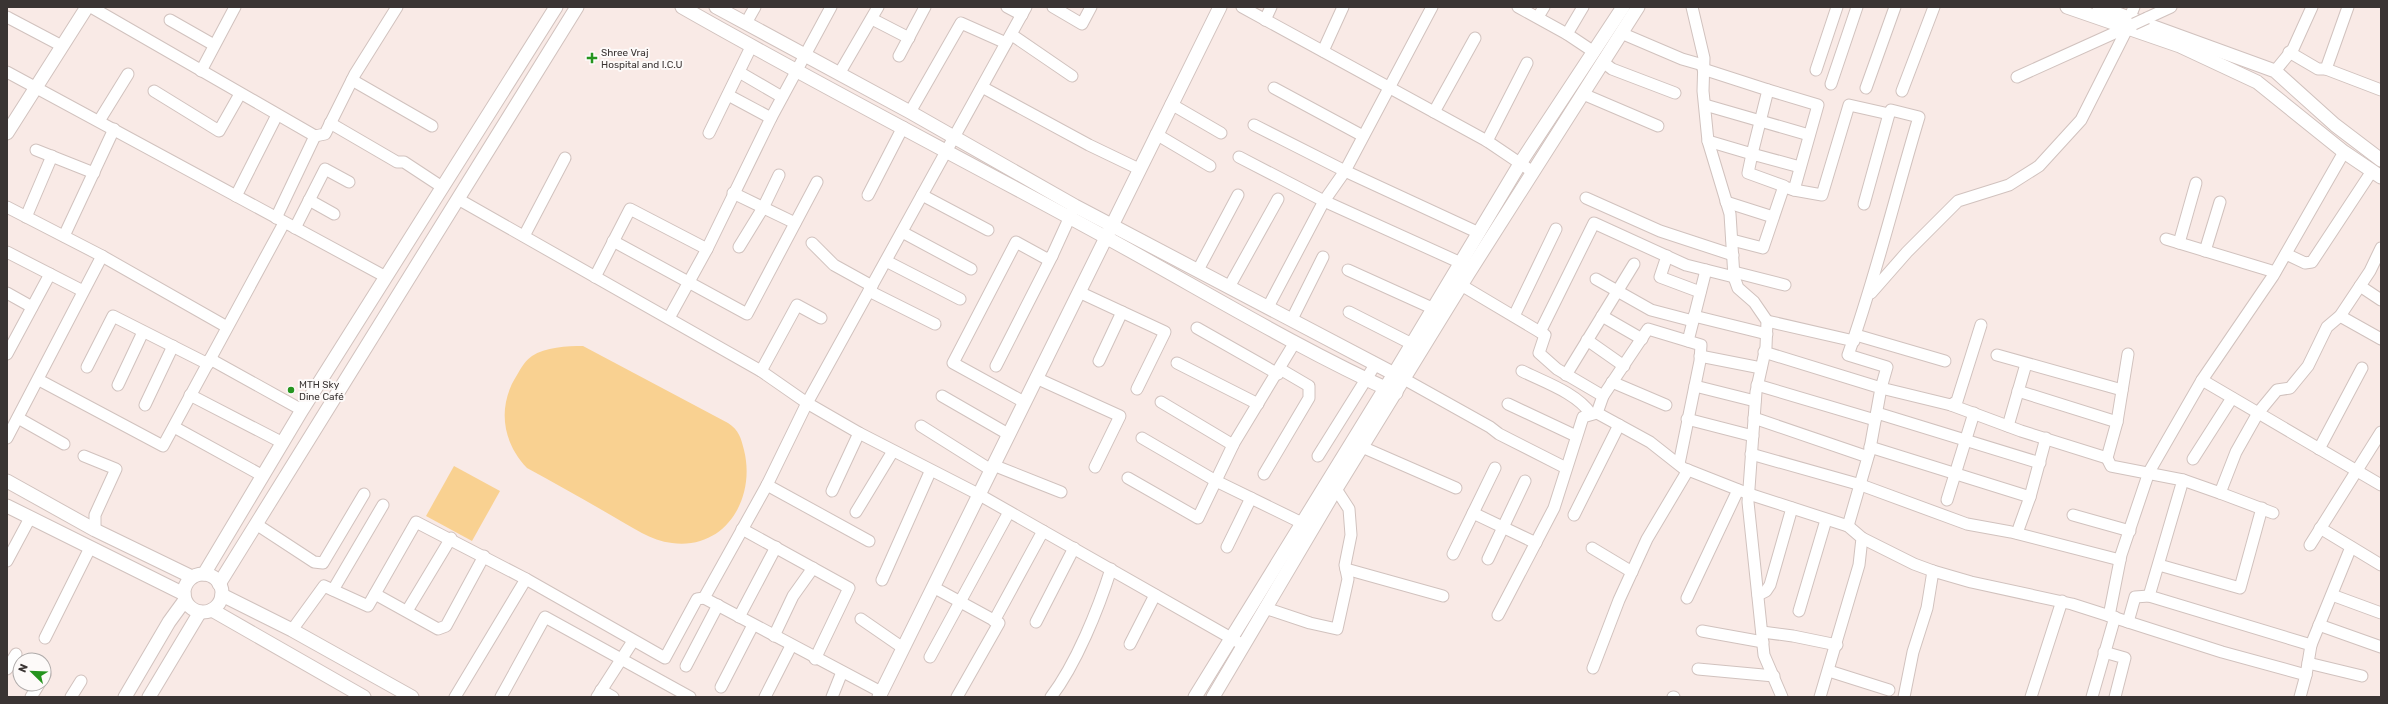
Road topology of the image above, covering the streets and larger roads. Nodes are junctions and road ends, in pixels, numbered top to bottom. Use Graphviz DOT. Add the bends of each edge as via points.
graph roads {
  1 [pos="87,7"];
  2 [pos="91,7"];
  3 [pos="397,7"];
  4 [pos="556,7"];
  5 [pos="578,7"];
  6 [pos="682,7"];
  7 [pos="716,7"];
  8 [pos="755,7"];
  9 [pos="831,7"];
  10 [pos="878,7"];
  11 [pos="925,7"];
  12 [pos="1007,7"];
  13 [pos="1053,7"];
  14 [pos="1091,7"];
  15 [pos="1220,7"];
  16 [pos="1242,7"];
  17 [pos="1271,7"];
  18 [pos="1432,7"];
  19 [pos="1518,7"];
  20 [pos="1544,7"];
  21 [pos="1583,7"];
  22 [pos="1623,7"];
  23 [pos="1638,7"];
  24 [pos="1692,7"];
  25 [pos="1837,7"];
  26 [pos="1857,7"];
  27 [pos="1895,7"];
  28 [pos="1934,7"];
  29 [pos="2067,7"];
  30 [pos="2099,7"];
  31 [pos="2171,7"];
  32 [pos="2312,7"];
  33 [pos="2348,7"];
  34 [pos="231,8"];
  35 [pos="1341,8"];
  36 [pos="1024,11"];
  37 [pos="7,17"];
  38 [pos="1538,17"];
  39 [pos="872,19"];
  40 [pos="2132,19"];
  41 [pos="170,20"];
  42 [pos="1265,20"];
  43 [pos="746,23"];
  44 [pos="1621,33"];
  45 [pos="1567,34"];
  46 [pos="908,38"];
  47 [pos="1475,38"];
  48 [pos="1009,39"];
  49 [pos="214,45"];
  50 [pos="62,46"];
  51 [pos="751,47"];
  52 [pos="1323,51"];
  53 [pos="1594,52"];
  54 [pos="2289,52"];
  55 [pos="804,56"];
  56 [pos="899,56"];
  57 [pos="1603,62"];
  58 [pos="1527,63"];
  59 [pos="1703,67"];
  60 [pos="2326,69"];
  61 [pos="1816,70"];
  62 [pos="200,71"];
  63 [pos="796,71"];
  64 [pos="2275,71"];
  65 [pos="7,72"];
  66 [pos="739,72"];
  67 [pos="128,74"];
  68 [pos="839,74"];
  69 [pos="1072,76"];
  70 [pos="2017,77"];
  71 [pos="352,80"];
  72 [pos="1831,84"];
  73 [pos="37,87"];
  74 [pos="982,87"];
  75 [pos="1274,88"];
  76 [pos="1389,88"];
  77 [pos="1866,88"];
  78 [pos="1768,90"];
  79 [pos="2381,90"];
  80 [pos="154,91"];
  81 [pos="1902,91"];
  82 [pos="1675,93"];
  83 [pos="240,94"];
  84 [pos="1583,94"];
  85 [pos="728,95"];
  86 [pos="782,97"];
  87 [pos="1171,104"];
  88 [pos="1705,105"];
  89 [pos="910,112"];
  90 [pos="1434,112"];
  91 [pos="1889,114"];
  92 [pos="277,115"];
  93 [pos="771,118"];
  94 [pos="99,121"];
  95 [pos="1760,121"];
  96 [pos="330,124"];
  97 [pos="1254,124"];
  98 [pos="432,126"];
  99 [pos="1658,126"];
  100 [pos="904,127"];
  101 [pos="114,129"];
  102 [pos="7,133"];
  103 [pos="1221,133"];
  104 [pos="709,134"];
  105 [pos="1156,134"];
  106 [pos="1809,135"];
  107 [pos="315,136"];
  108 [pos="1363,136"];
  109 [pos="955,138"];
  110 [pos="1708,140"];
  111 [pos="1487,141"];
  112 [pos="36,150"];
  113 [pos="947,151"];
  114 [pos="2344,152"];
  115 [pos="1752,154"];
  116 [pos="52,156"];
  117 [pos="565,158"];
  118 [pos="1239,158"];
  119 [pos="2381,160"];
  120 [pos="1521,162"];
  121 [pos="1210,166"];
  122 [pos="1800,167"];
  123 [pos="1139,169"];
  124 [pos="1344,171"];
  125 [pos="1533,172"];
  126 [pos="94,173"];
  127 [pos="2376,174"];
  128 [pos="779,175"];
  129 [pos="349,182"];
  130 [pos="817,182"];
  131 [pos="2196,183"];
  132 [pos="442,187"];
  133 [pos="1789,188"];
  134 [pos="733,193"];
  135 [pos="868,195"];
  136 [pos="922,195"];
  137 [pos="236,196"];
  138 [pos="1238,196"];
  139 [pos="1278,198"];
  140 [pos="1586,198"];
  141 [pos="458,199"];
  142 [pos="309,200"];
  143 [pos="1324,201"];
  144 [pos="1726,202"];
  145 [pos="2220,202"];
  146 [pos="1864,204"];
  147 [pos="1075,206"];
  148 [pos="7,207"];
  149 [pos="763,208"];
  150 [pos="334,214"];
  151 [pos="1773,216"];
  152 [pos="26,217"];
  153 [pos="1069,218"];
  154 [pos="280,221"];
  155 [pos="795,223"];
  156 [pos="1112,225"];
  157 [pos="295,228"];
  158 [pos="1556,229"];
  159 [pos="988,230"];
  160 [pos="902,232"];
  161 [pos="1479,233"];
  162 [pos="64,236"];
  163 [pos="524,236"];
  164 [pos="1106,237"];
  165 [pos="2166,239"];
  166 [pos="1732,240"];
  167 [pos="613,241"];
  168 [pos="812,243"];
  169 [pos="2179,243"];
  170 [pos="739,247"];
  171 [pos="2381,248"];
  172 [pos="707,249"];
  173 [pos="2205,251"];
  174 [pos="7,252"];
  175 [pos="2286,254"];
  176 [pos="1733,255"];
  177 [pos="102,256"];
  178 [pos="1052,256"];
  179 [pos="1667,256"];
  180 [pos="1323,257"];
  181 [pos="886,261"];
  182 [pos="1634,264"];
  183 [pos="971,269"];
  184 [pos="1198,270"];
  185 [pos="1348,270"];
  186 [pos="1706,270"];
  187 [pos="2276,272"];
  188 [pos="50,274"];
  189 [pos="1464,274"];
  190 [pos="1734,274"];
  191 [pos="386,277"];
  192 [pos="595,277"];
  193 [pos="1596,279"];
  194 [pos="689,281"];
  195 [pos="1786,285"];
  196 [pos="2360,286"];
  197 [pos="1230,287"];
  198 [pos="871,288"];
  199 [pos="83,291"];
  200 [pos="1079,292"];
  201 [pos="1617,292"];
  202 [pos="1700,292"];
  203 [pos="7,293"];
  204 [pos="1870,295"];
  205 [pos="960,299"];
  206 [pos="2381,300"];
  207 [pos="32,307"];
  208 [pos="1268,307"];
  209 [pos="1432,308"];
  210 [pos="1122,312"];
  211 [pos="1349,312"];
  212 [pos="1514,316"];
  213 [pos="1602,316"];
  214 [pos="2340,316"];
  215 [pos="669,318"];
  216 [pos="821,318"];
  217 [pos="1292,319"];
  218 [pos="1694,319"];
  219 [pos="1767,321"];
  220 [pos="934,324"];
  221 [pos="1982,325"];
  222 [pos="227,327"];
  223 [pos="1197,328"];
  224 [pos="143,332"];
  225 [pos="1540,332"];
  226 [pos="1767,334"];
  227 [pos="11,338"];
  228 [pos="1855,338"];
  229 [pos="1642,339"];
  230 [pos="2381,339"];
  231 [pos="1587,340"];
  232 [pos="1688,341"];
  233 [pos="1295,342"];
  234 [pos="1412,344"];
  235 [pos="173,346"];
  236 [pos="1764,352"];
  237 [pos="7,354"];
  238 [pos="2128,354"];
  239 [pos="1700,356"];
  240 [pos="1997,356"];
  241 [pos="209,361"];
  242 [pos="1099,361"];
  243 [pos="1945,361"];
  244 [pos="1178,363"];
  245 [pos="2026,364"];
  246 [pos="1375,365"];
  247 [pos="87,366"];
  248 [pos="996,366"];
  249 [pos="1624,366"];
  250 [pos="1761,368"];
  251 [pos="2362,368"];
  252 [pos="761,371"];
  253 [pos="1279,371"];
  254 [pos="1522,371"];
  255 [pos="1566,375"];
  256 [pos="1399,377"];
  257 [pos="1036,378"];
  258 [pos="39,380"];
  259 [pos="1366,380"];
  260 [pos="2202,380"];
  261 [pos="1612,382"];
  262 [pos="118,385"];
  263 [pos="1757,385"];
  264 [pos="1695,386"];
  265 [pos="1881,388"];
  266 [pos="1137,389"];
  267 [pos="2122,390"];
  268 [pos="1390,391"];
  269 [pos="2018,391"];
  270 [pos="190,395"];
  271 [pos="942,396"];
  272 [pos="1603,396"];
  273 [pos="2232,398"];
  274 [pos="1755,401"];
  275 [pos="1024,402"];
  276 [pos="1161,402"];
  277 [pos="807,403"];
  278 [pos="1258,404"];
  279 [pos="1508,404"];
  280 [pos="145,405"];
  281 [pos="1666,405"];
  282 [pos="1951,405"];
  283 [pos="302,410"];
  284 [pos="1594,413"];
  285 [pos="2258,413"];
  286 [pos="1974,414"];
  287 [pos="1876,416"];
  288 [pos="18,418"];
  289 [pos="1754,418"];
  290 [pos="1687,419"];
  291 [pos="2116,422"];
  292 [pos="1619,425"];
  293 [pos="921,426"];
  294 [pos="2008,426"];
  295 [pos="174,427"];
  296 [pos="2381,432"];
  297 [pos="859,433"];
  298 [pos="1008,434"];
  299 [pos="1576,436"];
  300 [pos="1752,436"];
  301 [pos="7,438"];
  302 [pos="1142,438"];
  303 [pos="2046,438"];
  304 [pos="1966,442"];
  305 [pos="64,444"];
  306 [pos="282,444"];
  307 [pos="1233,445"];
  308 [pos="1362,447"];
  309 [pos="2319,449"];
  310 [pos="893,452"];
  311 [pos="1869,452"];
  312 [pos="1751,454"];
  313 [pos="84,456"];
  314 [pos="1318,456"];
  315 [pos="2107,458"];
  316 [pos="2193,459"];
  317 [pos="2040,463"];
  318 [pos="992,467"];
  319 [pos="1095,467"];
  320 [pos="1683,467"];
  321 [pos="1495,468"];
  322 [pos="1566,468"];
  323 [pos="2356,471"];
  324 [pos="930,472"];
  325 [pos="2149,472"];
  326 [pos="1264,474"];
  327 [pos="1956,474"];
  328 [pos="263,476"];
  329 [pos="1128,478"];
  330 [pos="2183,480"];
  331 [pos="7,481"];
  332 [pos="1216,481"];
  333 [pos="1525,481"];
  334 [pos="767,485"];
  335 [pos="2381,485"];
  336 [pos="1861,486"];
  337 [pos="1456,488"];
  338 [pos="1336,489"];
  339 [pos="832,491"];
  340 [pos="1061,492"];
  341 [pos="1744,492"];
  342 [pos="2220,493"];
  343 [pos="364,494"];
  344 [pos="978,494"];
  345 [pos="2030,497"];
  346 [pos="1251,498"];
  347 [pos="1947,500"];
  348 [pos="383,505"];
  349 [pos="7,506"];
  350 [pos="1792,508"];
  351 [pos="2262,508"];
  352 [pos="856,512"];
  353 [pos="1009,512"];
  354 [pos="1473,512"];
  355 [pos="2273,513"];
  356 [pos="1574,515"];
  357 [pos="2073,515"];
  358 [pos="30,518"];
  359 [pos="1826,520"];
  360 [pos="1302,523"];
  361 [pos="256,524"];
  362 [pos="1848,526"];
  363 [pos="1502,527"];
  364 [pos="2320,528"];
  365 [pos="742,529"];
  366 [pos="96,530"];
  367 [pos="1043,531"];
  368 [pos="2130,531"];
  369 [pos="2017,533"];
  370 [pos="450,538"];
  371 [pos="1862,538"];
  372 [pos="869,541"];
  373 [pos="1536,543"];
  374 [pos="2310,545"];
  375 [pos="776,547"];
  376 [pos="1227,547"];
  377 [pos="2351,547"];
  378 [pos="90,548"];
  379 [pos="1074,548"];
  380 [pos="1592,548"];
  381 [pos="1453,554"];
  382 [pos="484,556"];
  383 [pos="1488,559"];
  384 [pos="2120,560"];
  385 [pos="7,561"];
  386 [pos="2158,565"];
  387 [pos="2381,565"];
  388 [pos="813,568"];
  389 [pos="1111,569"];
  390 [pos="1346,569"];
  391 [pos="1933,571"];
  392 [pos="1632,572"];
  393 [pos="198,576"];
  394 [pos="526,579"];
  395 [pos="882,580"];
  396 [pos="933,587"];
  397 [pos="220,589"];
  398 [pos="333,590"];
  399 [pos="375,594"];
  400 [pos="1155,595"];
  401 [pos="1758,595"];
  402 [pos="2332,595"];
  403 [pos="1443,596"];
  404 [pos="2149,596"];
  405 [pos="184,597"];
  406 [pos="704,598"];
  407 [pos="1687,598"];
  408 [pos="2062,601"];
  409 [pos="961,602"];
  410 [pos="718,605"];
  411 [pos="1266,608"];
  412 [pos="206,611"];
  413 [pos="1799,611"];
  414 [pos="407,612"];
  415 [pos="2381,613"];
  416 [pos="1498,615"];
  417 [pos="2112,616"];
  418 [pos="739,617"];
  419 [pos="861,620"];
  420 [pos="994,621"];
  421 [pos="169,622"];
  422 [pos="1036,622"];
  423 [pos="2128,622"];
  424 [pos="753,625"];
  425 [pos="2319,625"];
  426 [pos="292,630"];
  427 [pos="1702,631"];
  428 [pos="774,636"];
  429 [pos="1763,637"];
  430 [pos="45,638"];
  431 [pos="1232,638"];
  432 [pos="632,641"];
  433 [pos="1130,644"];
  434 [pos="1837,645"];
  435 [pos="2311,645"];
  436 [pos="791,646"];
  437 [pos="1243,646"];
  438 [pos="2381,647"];
  439 [pos="903,648"];
  440 [pos="2104,652"];
  441 [pos="930,657"];
  442 [pos="815,658"];
  443 [pos="620,660"];
  444 [pos="2308,663"];
  445 [pos="686,666"];
  446 [pos="1593,668"];
  447 [pos="1698,669"];
  448 [pos="1829,671"];
  449 [pos="842,672"];
  450 [pos="2306,675"];
  451 [pos="1774,676"];
  452 [pos="2362,676"];
  453 [pos="82,681"];
  454 [pos="721,687"];
  455 [pos="1889,690"];
  456 [pos="145,691"];
  457 [pos="599,694"];
  458 [pos="880,695"];
  459 [pos="70,697"];
  460 [pos="125,697"];
  461 [pos="134,697"];
  462 [pos="364,697"];
  463 [pos="412,697"];
  464 [pos="455,697"];
  465 [pos="501,697"];
  466 [pos="613,697"];
  467 [pos="690,697"];
  468 [pos="765,697"];
  469 [pos="832,697"];
  470 [pos="957,697"];
  471 [pos="1051,697"];
  472 [pos="1195,697"];
  473 [pos="1213,697"];
  474 [pos="1782,697"];
  475 [pos="1820,697"];
  476 [pos="1904,697"];
  477 [pos="2031,697"];
  478 [pos="2092,697"];
  479 [pos="2115,697"];
  480 [pos="2301,697"];
  1 -- 50 [label="street"];
  2 -- 62 [label="street"];
  3 -- 71 [label="street"];
  4 -- 132 [label="street"];
  5 -- 141 [label="street"];
  6 -- 51 [label="street"];
  7 -- 43 [label="street"];
  8 -- 43 [label="street"];
  9 -- 55 [label="street"];
  10 -- 39 [label="street"];
  11 -- 46 [label="street"];
  12 -- 36 [label="street"];
  13 -- 14 [label="street" via="1082,24"];
  15 -- 87 [label="street"];
  16 -- 42 [label="street"];
  17 -- 42 [label="street"];
  18 -- 76 [label="street"];
  19 -- 38 [label="street"];
  20 -- 38 [label="street"];
  21 -- 45 [label="street"];
  22 -- 53 [label="street"];
  23 -- 44 [label="street"];
  24 -- 59 [label="street"];
  25 -- 61 [label="street"];
  26 -- 72 [label="street"];
  27 -- 77 [label="street"];
  28 -- 81 [label="street"];
  29 -- 40 [label="street"];
  30 -- 40 [label="street"];
  31 -- 40 [label="street, bridge" via="2147,18"];
  32 -- 54 [label="street"];
  33 -- 60 [label="street"];
  34 -- 49 [label="street"];
  35 -- 52 [label="street"];
  36 -- 48 [label="street"];
  37 -- 50 [label="street"];
  38 -- 45 [label="street"];
  39 -- 46 [label="street"];
  39 -- 68 [label="street"];
  40 -- 64 [label="street"];
  40 -- 70 [label="street"];
  40 -- 114 [label="street" via="2186,49 2257,82"];
  40 -- 204 [label="street" via="2082,120 2039,166 2009,185 1958,201 1907,252"];
  41 -- 49 [label="street"];
  42 -- 52 [label="street"];
  43 -- 55 [label="street"];
  44 -- 57 [label="street"];
  44 -- 59 [label="street"];
  45 -- 53 [label="street"];
  46 -- 56 [label="street"];
  47 -- 90 [label="street"];
  48 -- 69 [label="street"];
  48 -- 74 [label="street"];
  48 -- 89 [label="street" via="961,23"];
  49 -- 62 [label="street"];
  50 -- 73 [label="street"];
  51 -- 63 [label="street"];
  51 -- 66 [label="street"];
  52 -- 76 [label="street"];
  53 -- 120 [label="street"];
  54 -- 60 [label="street" via="2318,69"];
  54 -- 64 [label="street"];
  55 -- 63 [label="street"];
  55 -- 68 [label="street"];
  57 -- 82 [label="street" via="1612,69"];
  57 -- 84 [label="street"];
  58 -- 111 [label="street"];
  59 -- 78 [label="street"];
  59 -- 88 [label="street"];
  60 -- 79 [label="street"];
  62 -- 83 [label="street"];
  63 -- 86 [label="street"];
  63 -- 100 [label="street"];
  64 -- 119 [label="street" via="2335,125"];
  65 -- 73 [label="street"];
  66 -- 85 [label="street"];
  66 -- 86 [label="street"];
  67 -- 94 [label="street"];
  68 -- 89 [label="street"];
  71 -- 96 [label="street"];
  71 -- 98 [label="street"];
  73 -- 94 [label="street"];
  73 -- 102 [label="street"];
  74 -- 109 [label="street"];
  74 -- 123 [label="street"];
  75 -- 108 [label="street"];
  76 -- 90 [label="street"];
  76 -- 108 [label="street"];
  78 -- 95 [label="street"];
  78 -- 106 [label="street" via="1818,105"];
  80 -- 83 [label="street" via="219,131"];
  83 -- 92 [label="street"];
  84 -- 99 [label="street"];
  84 -- 125 [label="street"];
  85 -- 93 [label="street"];
  85 -- 104 [label="street"];
  86 -- 93 [label="street"];
  87 -- 103 [label="street"];
  87 -- 105 [label="street"];
  88 -- 95 [label="street"];
  88 -- 110 [label="street"];
  89 -- 109 [label="street"];
  90 -- 111 [label="street"];
  91 -- 133 [label="street" via="1849,105 1822,194"];
  91 -- 146 [label="street"];
  91 -- 204 [label="street" via="1891,110 1919,117"];
  92 -- 107 [label="street"];
  92 -- 137 [label="street"];
  93 -- 134 [label="street"];
  94 -- 101 [label="street"];
  95 -- 106 [label="street"];
  95 -- 115 [label="street"];
  96 -- 107 [label="street" via="325,134"];
  96 -- 132 [label="street" via="397,162 404,162"];
  97 -- 124 [label="street"];
  100 -- 113 [label="street"];
  100 -- 135 [label="street"];
  101 -- 126 [label="street"];
  101 -- 137 [label="street"];
  105 -- 121 [label="street"];
  105 -- 123 [label="street"];
  106 -- 122 [label="street"];
  107 -- 154 [label="street"];
  108 -- 124 [label="street"];
  109 -- 113 [label="street"];
  109 -- 147 [label="street"];
  110 -- 115 [label="street"];
  110 -- 144 [label="street"];
  111 -- 120 [label="street"];
  112 -- 116 [label="street"];
  113 -- 136 [label="street"];
  113 -- 153 [label="street"];
  114 -- 127 [label="street"];
  114 -- 175 [label="street"];
  115 -- 122 [label="street"];
  115 -- 133 [label="street" via="1748,173"];
  116 -- 126 [label="street"];
  116 -- 152 [label="street"];
  117 -- 163 [label="street"];
  118 -- 143 [label="street"];
  120 -- 125 [label="street"];
  120 -- 161 [label="street"];
  122 -- 133 [label="street"];
  123 -- 156 [label="street"];
  124 -- 143 [label="street"];
  124 -- 161 [label="street"];
  125 -- 189 [label="street"];
  126 -- 162 [label="street"];
  127 -- 175 [label="street" via="2312,262 2305,263"];
  128 -- 149 [label="street"];
  129 -- 142 [label="street" via="325,169"];
  130 -- 155 [label="street"];
  131 -- 169 [label="street"];
  132 -- 191 [label="street"];
  133 -- 151 [label="street"];
  134 -- 149 [label="street"];
  134 -- 172 [label="street"];
  136 -- 159 [label="street"];
  136 -- 160 [label="street"];
  137 -- 154 [label="street"];
  138 -- 184 [label="street"];
  139 -- 197 [label="street"];
  140 -- 176 [label="street" via="1660,231"];
  141 -- 163 [label="street"];
  141 -- 361 [label="street"];
  142 -- 150 [label="street"];
  142 -- 157 [label="street"];
  143 -- 189 [label="street"];
  143 -- 208 [label="street"];
  144 -- 151 [label="street"];
  144 -- 166 [label="street"];
  145 -- 173 [label="street"];
  147 -- 153 [label="street"];
  147 -- 156 [label="street"];
  148 -- 152 [label="street"];
  149 -- 155 [label="street"];
  149 -- 170 [label="street"];
  151 -- 166 [label="street" via="1763,248"];
  152 -- 162 [label="street"];
  153 -- 164 [label="street"];
  153 -- 178 [label="street"];
  154 -- 157 [label="street"];
  154 -- 222 [label="street"];
  155 -- 194 [label="street" via="747,314"];
  156 -- 164 [label="street"];
  156 -- 184 [label="street"];
  157 -- 191 [label="street"];
  158 -- 212 [label="street"];
  160 -- 181 [label="street"];
  160 -- 183 [label="street"];
  161 -- 189 [label="street"];
  162 -- 177 [label="street"];
  163 -- 192 [label="street"];
  164 -- 200 [label="street"];
  164 -- 233 [label="street"];
  165 -- 169 [label="street"];
  166 -- 176 [label="street"];
  167 -- 172 [label="street" via="630,209"];
  167 -- 192 [label="street"];
  167 -- 194 [label="street"];
  168 -- 198 [label="street" via="834,265"];
  169 -- 173 [label="street"];
  171 -- 196 [label="street"];
  172 -- 194 [label="street"];
  173 -- 187 [label="street"];
  174 -- 188 [label="street"];
  175 -- 187 [label="street"];
  176 -- 190 [label="street"];
  177 -- 199 [label="street"];
  177 -- 222 [label="street"];
  178 -- 248 [label="street"];
  178 -- 275 [label="street" via="1047,259 1016,242 953,363"];
  179 -- 186 [label="street"];
  179 -- 202 [label="street" via="1660,277"];
  179 -- 225 [label="street" via="1594,223"];
  180 -- 217 [label="street"];
  181 -- 198 [label="street"];
  181 -- 205 [label="street"];
  182 -- 201 [label="street"];
  184 -- 197 [label="street"];
  185 -- 209 [label="street"];
  186 -- 190 [label="street"];
  186 -- 202 [label="street"];
  187 -- 260 [label="street"];
  188 -- 199 [label="street"];
  188 -- 207 [label="street"];
  189 -- 209 [label="street"];
  189 -- 212 [label="street"];
  189 -- 256 [label="street"];
  190 -- 195 [label="street"];
  190 -- 219 [label="street" via="1738,288 1754,302"];
  191 -- 283 [label="street"];
  192 -- 215 [label="street"];
  193 -- 201 [label="street"];
  194 -- 215 [label="street"];
  196 -- 206 [label="street"];
  196 -- 214 [label="street"];
  197 -- 208 [label="street"];
  198 -- 220 [label="street"];
  198 -- 277 [label="street"];
  199 -- 258 [label="street"];
  200 -- 210 [label="street"];
  200 -- 257 [label="street"];
  201 -- 213 [label="street"];
  201 -- 218 [label="street" via="1651,310"];
  202 -- 218 [label="street"];
  203 -- 207 [label="street"];
  204 -- 228 [label="street"];
  207 -- 227 [label="street"];
  208 -- 217 [label="street"];
  209 -- 234 [label="street"];
  210 -- 242 [label="street"];
  210 -- 266 [label="street" via="1165,332"];
  211 -- 234 [label="street"];
  212 -- 225 [label="street"];
  213 -- 229 [label="street"];
  213 -- 231 [label="street"];
  214 -- 230 [label="street"];
  214 -- 285 [label="street" via="2327,327 2308,366 2290,388 2278,390"];
  215 -- 252 [label="street"];
  216 -- 252 [label="street" via="797,305"];
  217 -- 246 [label="street"];
  218 -- 226 [label="street"];
  218 -- 232 [label="street"];
  219 -- 226 [label="street"];
  219 -- 228 [label="street"];
  221 -- 282 [label="street" via="1958,401"];
  222 -- 241 [label="street"];
  223 -- 253 [label="street"];
  224 -- 235 [label="street"];
  224 -- 247 [label="street" via="113,316"];
  224 -- 262 [label="street"];
  225 -- 255 [label="street" via="1545,335 1539,353"];
  226 -- 236 [label="street"];
  227 -- 237 [label="street"];
  228 -- 243 [label="street"];
  228 -- 265 [label="street" via="1848,355 1887,367"];
  229 -- 232 [label="street" via="1648,329"];
  229 -- 249 [label="street"];
  231 -- 249 [label="street"];
  231 -- 255 [label="street"];
  232 -- 239 [label="street" via="1701,345"];
  233 -- 253 [label="street"];
  233 -- 259 [label="street"];
  234 -- 256 [label="street"];
  235 -- 241 [label="street"];
  235 -- 280 [label="street"];
  236 -- 250 [label="street"];
  236 -- 265 [label="street"];
  238 -- 267 [label="street"];
  239 -- 250 [label="street"];
  239 -- 264 [label="street"];
  240 -- 245 [label="street"];
  241 -- 270 [label="street"];
  241 -- 283 [label="street"];
  244 -- 278 [label="street"];
  245 -- 267 [label="street"];
  245 -- 269 [label="street"];
  246 -- 256 [label="street"];
  246 -- 259 [label="street"];
  249 -- 261 [label="street"];
  250 -- 263 [label="street"];
  251 -- 309 [label="street"];
  252 -- 277 [label="street"];
  253 -- 278 [label="street"];
  253 -- 326 [label="street" via="1309,386 1309,398"];
  254 -- 284 [label="street" via="1572,397"];
  255 -- 272 [label="street"];
  256 -- 268 [label="street"];
  256 -- 322 [label="street" via="1499,434"];
  257 -- 275 [label="street"];
  257 -- 319 [label="street" via="1120,416"];
  258 -- 288 [label="street"];
  258 -- 295 [label="street" via="163,446"];
  259 -- 268 [label="street"];
  259 -- 314 [label="street"];
  260 -- 273 [label="street"];
  260 -- 325 [label="street"];
  261 -- 272 [label="street"];
  261 -- 281 [label="street"];
  263 -- 274 [label="street"];
  263 -- 287 [label="street"];
  264 -- 274 [label="street"];
  264 -- 290 [label="street"];
  265 -- 282 [label="street"];
  265 -- 287 [label="street"];
  267 -- 291 [label="street"];
  268 -- 308 [label="street"];
  268 -- 360 [label="street"];
  269 -- 291 [label="street"];
  269 -- 294 [label="street"];
  270 -- 295 [label="street"];
  270 -- 306 [label="street"];
  271 -- 298 [label="street"];
  272 -- 284 [label="street"];
  273 -- 285 [label="street"];
  273 -- 316 [label="street"];
  274 -- 289 [label="street"];
  275 -- 298 [label="street"];
  276 -- 307 [label="street"];
  277 -- 297 [label="street"];
  277 -- 334 [label="street"];
  278 -- 307 [label="street"];
  279 -- 299 [label="street"];
  282 -- 286 [label="street"];
  283 -- 306 [label="street"];
  284 -- 292 [label="street"];
  284 -- 299 [label="street" via="1583,417"];
  285 -- 309 [label="street"];
  285 -- 342 [label="street" via="2236,452"];
  286 -- 294 [label="street"];
  286 -- 304 [label="street"];
  287 -- 304 [label="street"];
  287 -- 311 [label="street"];
  288 -- 301 [label="street"];
  288 -- 305 [label="street"];
  289 -- 300 [label="street"];
  289 -- 311 [label="street"];
  290 -- 300 [label="street"];
  290 -- 320 [label="street"];
  291 -- 315 [label="street"];
  292 -- 320 [label="street" via="1650,442"];
  292 -- 356 [label="street"];
  293 -- 318 [label="street"];
  294 -- 303 [label="street"];
  295 -- 328 [label="street"];
  296 -- 323 [label="street"];
  297 -- 310 [label="street"];
  297 -- 339 [label="street"];
  298 -- 318 [label="street"];
  299 -- 322 [label="street"];
  300 -- 312 [label="street"];
  302 -- 332 [label="street"];
  303 -- 315 [label="street"];
  303 -- 317 [label="street"];
  304 -- 317 [label="street"];
  304 -- 327 [label="street"];
  306 -- 328 [label="street"];
  307 -- 332 [label="street"];
  308 -- 337 [label="street"];
  308 -- 338 [label="street"];
  309 -- 323 [label="street"];
  310 -- 324 [label="street"];
  310 -- 352 [label="street"];
  311 -- 327 [label="street"];
  311 -- 336 [label="street"];
  312 -- 336 [label="street"];
  312 -- 341 [label="street"];
  313 -- 366 [label="street" via="116,469 95,515"];
  315 -- 325 [label="street" via="2111,466"];
  317 -- 345 [label="street"];
  318 -- 340 [label="street"];
  318 -- 344 [label="street"];
  320 -- 341 [label="street"];
  320 -- 392 [label="street"];
  321 -- 354 [label="street"];
  322 -- 373 [label="street" via="1554,508"];
  323 -- 335 [label="street"];
  323 -- 364 [label="street"];
  324 -- 344 [label="street"];
  324 -- 395 [label="street"];
  325 -- 330 [label="street"];
  325 -- 368 [label="street"];
  327 -- 345 [label="street"];
  327 -- 347 [label="street"];
  328 -- 393 [label="street"];
  329 -- 332 [label="street" via="1198,518"];
  330 -- 342 [label="street"];
  330 -- 386 [label="street"];
  331 -- 366 [label="street"];
  332 -- 346 [label="street"];
  333 -- 363 [label="street"];
  334 -- 365 [label="street"];
  334 -- 372 [label="street"];
  336 -- 362 [label="street"];
  336 -- 369 [label="street" via="1967,524"];
  338 -- 390 [label="street" via="1349,509 1351,535"];
  338 -- 411 [label="street"];
  341 -- 350 [label="street"];
  341 -- 401 [label="street"];
  341 -- 407 [label="street"];
  342 -- 351 [label="street"];
  343 -- 361 [label="street" via="323,563 314,562"];
  344 -- 353 [label="street"];
  344 -- 396 [label="street"];
  345 -- 369 [label="street"];
  346 -- 360 [label="street"];
  346 -- 376 [label="street"];
  348 -- 398 [label="street"];
  349 -- 358 [label="street"];
  350 -- 359 [label="street"];
  350 -- 401 [label="street" via="1770,585 1766,591"];
  351 -- 355 [label="street"];
  351 -- 386 [label="street" via="2240,588"];
  353 -- 367 [label="street"];
  353 -- 409 [label="street"];
  354 -- 363 [label="street"];
  354 -- 381 [label="street"];
  357 -- 368 [label="street"];
  358 -- 378 [label="street"];
  358 -- 385 [label="street"];
  359 -- 362 [label="street"];
  359 -- 413 [label="street"];
  360 -- 431 [label="street"];
  361 -- 397 [label="street"];
  362 -- 371 [label="street"];
  363 -- 373 [label="street"];
  363 -- 383 [label="street"];
  364 -- 374 [label="street"];
  364 -- 377 [label="street"];
  365 -- 375 [label="street"];
  365 -- 406 [label="street"];
  366 -- 393 [label="street"];
  367 -- 379 [label="street"];
  367 -- 420 [label="street"];
  368 -- 384 [label="street"];
  369 -- 384 [label="street"];
  370 -- 382 [label="street"];
  370 -- 399 [label="street" via="416,522"];
  370 -- 414 [label="street"];
  371 -- 391 [label="street"];
  371 -- 434 [label="street" via="1859,565"];
  373 -- 416 [label="street"];
  375 -- 388 [label="street"];
  375 -- 418 [label="street"];
  377 -- 387 [label="street"];
  377 -- 402 [label="street"];
  378 -- 405 [label="street"];
  378 -- 430 [label="street"];
  379 -- 389 [label="street"];
  379 -- 422 [label="street"];
  380 -- 392 [label="street"];
  382 -- 394 [label="street"];
  382 -- 414 [label="street" via="446,626 438,629"];
  384 -- 417 [label="street"];
  386 -- 404 [label="street"];
  388 -- 428 [label="street" via="793,596"];
  388 -- 442 [label="street" via="849,588"];
  389 -- 400 [label="street"];
  389 -- 471 [label="street" via="1103,594 1064,681"];
  390 -- 403 [label="street"];
  390 -- 411 [label="street" via="1348,579 1337,629"];
  391 -- 408 [label="street" via="1971,582"];
  391 -- 476 [label="street" via="1927,608 1913,652"];
  392 -- 446 [label="street"];
  393 -- 397 [label="street" via="210,576"];
  393 -- 405 [label="street" via="184,587"];
  394 -- 432 [label="street"];
  394 -- 464 [label="street"];
  396 -- 409 [label="street"];
  396 -- 439 [label="street"];
  397 -- 412 [label="street" via="217,606"];
  397 -- 426 [label="street"];
  398 -- 399 [label="street" via="368,606"];
  398 -- 426 [label="street" via="324,586"];
  399 -- 414 [label="street"];
  400 -- 431 [label="street"];
  400 -- 433 [label="street"];
  401 -- 429 [label="street"];
  402 -- 415 [label="street"];
  402 -- 425 [label="street"];
  404 -- 423 [label="street" via="2135,597"];
  404 -- 435 [label="street"];
  405 -- 412 [label="street" via="188,606"];
  405 -- 421 [label="street"];
  406 -- 410 [label="street"];
  406 -- 432 [label="street" via="697,599 665,658"];
  408 -- 417 [label="street"];
  408 -- 477 [label="street"];
  409 -- 420 [label="street"];
  409 -- 441 [label="street"];
  410 -- 418 [label="street"];
  410 -- 445 [label="street"];
  411 -- 437 [label="street"];
  412 -- 456 [label="street"];
  412 -- 462 [label="street"];
  417 -- 423 [label="street"];
  417 -- 440 [label="street"];
  418 -- 424 [label="street"];
  419 -- 439 [label="street"];
  420 -- 470 [label="street" via="999,623"];
  421 -- 456 [label="street"];
  421 -- 460 [label="street"];
  423 -- 450 [label="street"];
  424 -- 428 [label="street"];
  424 -- 454 [label="street"];
  425 -- 435 [label="street"];
  425 -- 438 [label="street"];
  426 -- 463 [label="street"];
  427 -- 429 [label="street"];
  428 -- 436 [label="street"];
  429 -- 434 [label="street" via="1793,636"];
  429 -- 451 [label="street" via="1764,655"];
  431 -- 437 [label="street"];
  431 -- 472 [label="street"];
  432 -- 443 [label="street"];
  434 -- 448 [label="street"];
  435 -- 444 [label="street"];
  436 -- 442 [label="street"];
  436 -- 468 [label="street"];
  437 -- 473 [label="street"];
  439 -- 458 [label="street"];
  440 -- 478 [label="street"];
  440 -- 479 [label="street" via="2125,658"];
  442 -- 449 [label="street"];
  443 -- 457 [label="street"];
  443 -- 465 [label="street" via="545,617"];
  443 -- 467 [label="street"];
  444 -- 450 [label="street"];
  444 -- 452 [label="street"];
  447 -- 451 [label="street"];
  448 -- 455 [label="street"];
  448 -- 475 [label="street"];
  449 -- 458 [label="street"];
  449 -- 469 [label="street"];
  450 -- 480 [label="street"];
  451 -- 474 [label="street"];
  453 -- 459 [label="street"];
  456 -- 461 [label="street"];
  457 -- 466 [label="street"];
}
